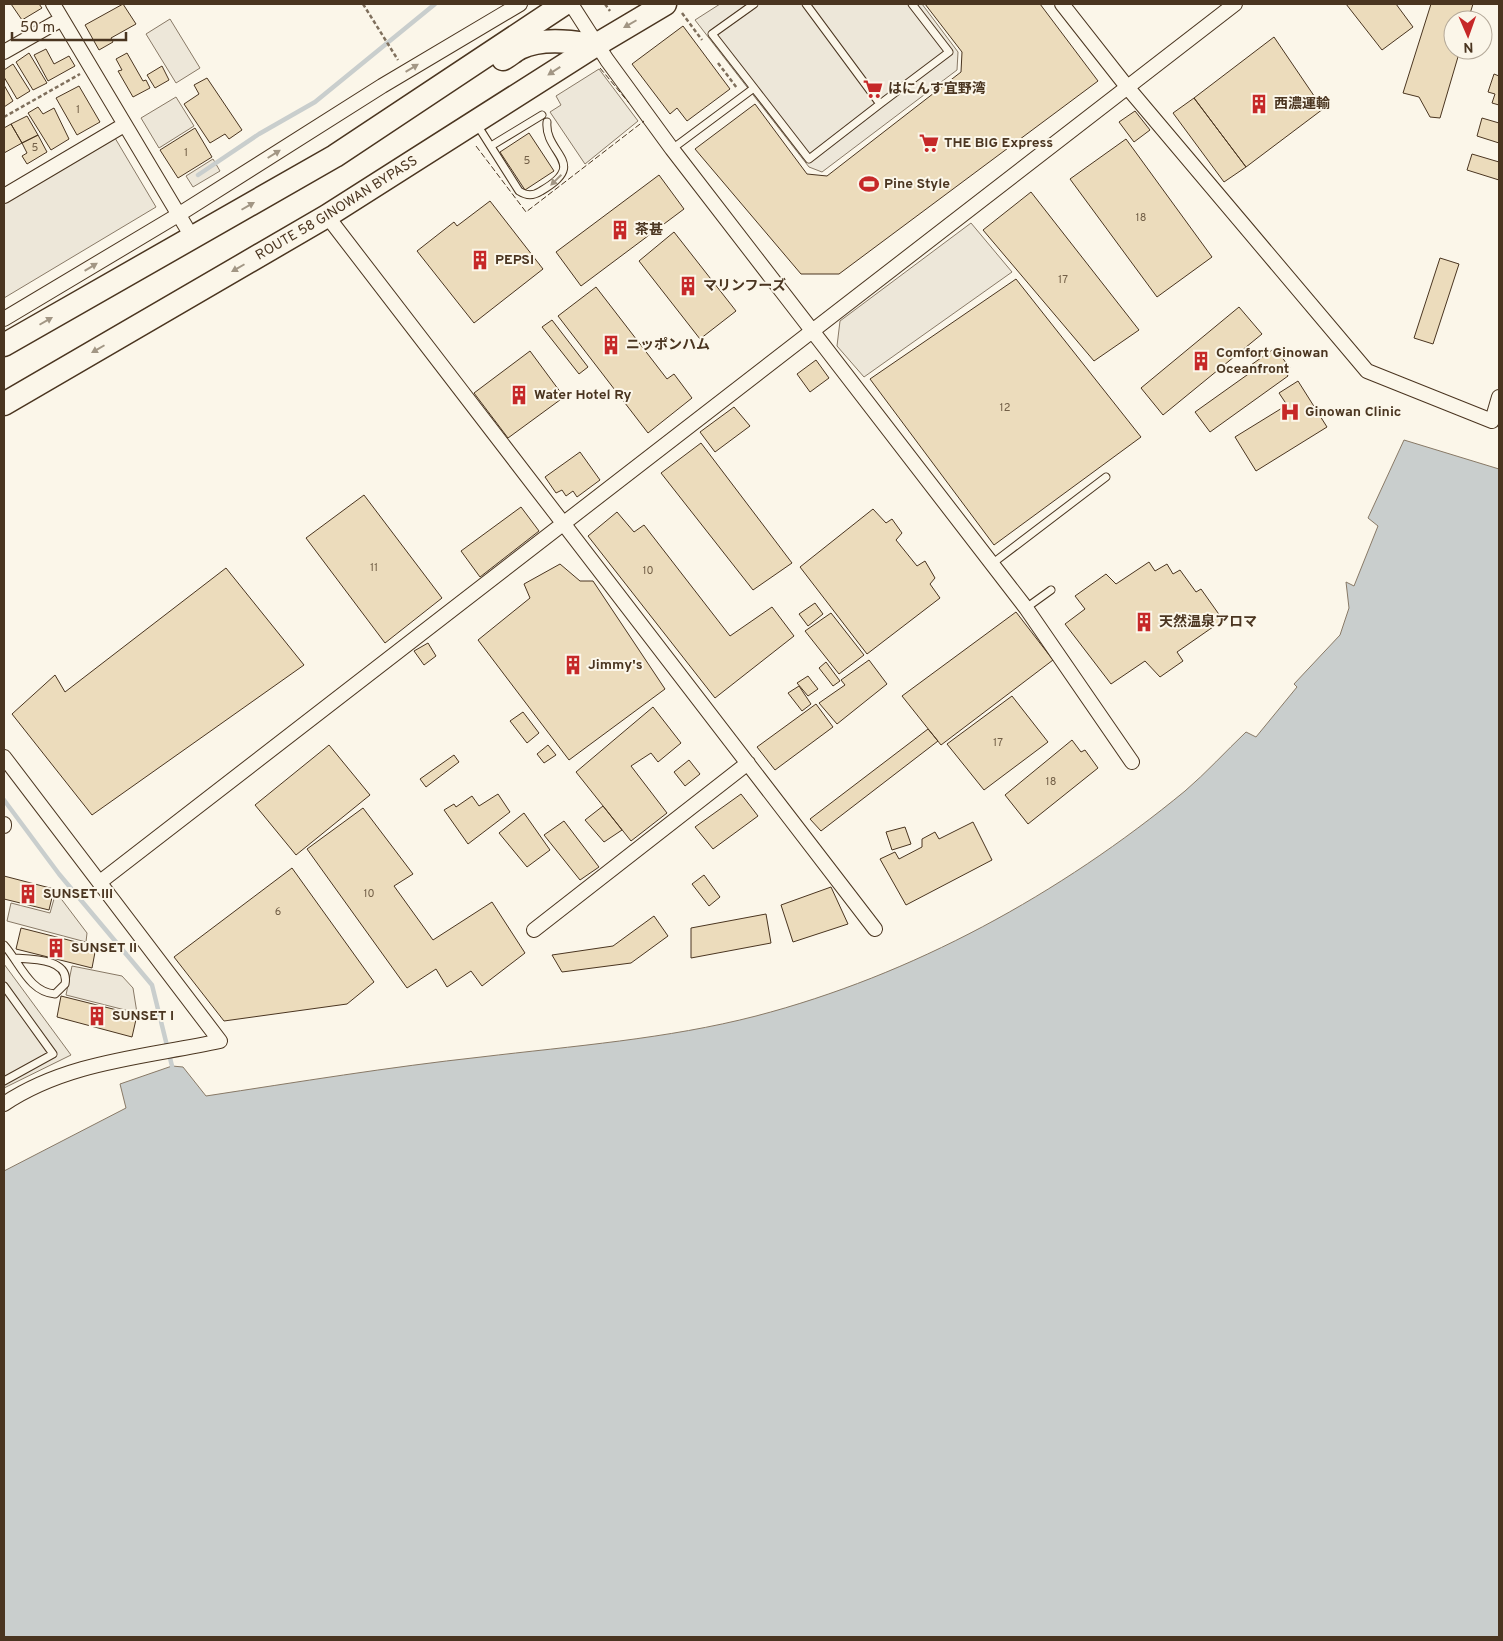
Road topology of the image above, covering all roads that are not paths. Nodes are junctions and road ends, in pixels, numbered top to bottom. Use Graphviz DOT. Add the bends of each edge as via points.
graph roads {
  1 [pos="53,4"];
  2 [pos="520,4"];
  3 [pos="564,4"];
  4 [pos="570,4"];
  5 [pos="664,4"];
  6 [pos="754,4"];
  7 [pos="806,4"];
  8 [pos="912,4"];
  9 [pos="1062,4"];
  10 [pos="1235,4"];
  11 [pos="62,19"];
  12 [pos="596,45"];
  13 [pos="4,52"];
  14 [pos="754,88"];
  15 [pos="1128,88"];
  16 [pos="880,104"];
  17 [pos="542,114"];
  18 [pos="474,121"];
  19 [pos="547,122"];
  20 [pos="124,125"];
  21 [pos="491,146"];
  22 [pos="672,149"];
  23 [pos="335,156"];
  24 [pos="4,196"];
  25 [pos="178,215"];
  26 [pos="326,216"];
  27 [pos="192,237"];
  28 [pos="4,319"];
  29 [pos="811,331"];
  30 [pos="4,346"];
  31 [pos="1499,397"];
  32 [pos="4,404"];
  33 [pos="1106,477"];
  34 [pos="562,524"];
  35 [pos="993,563"];
  36 [pos="1051,590"];
  37 [pos="1026,608"];
  38 [pos="4,757"];
  39 [pos="1132,762"];
  40 [pos="748,764"];
  41 [pos="100,882"];
  42 [pos="875,929"];
  43 [pos="534,930"];
  44 [pos="4,945"];
  45 [pos="15,958"];
  46 [pos="4,986"];
  47 [pos="4,1081"];
  48 [pos="4,1104"];
  1 -- 11 [label="street"];
  25 -- 2 [label="street, one-way" via="382,86"];
  3 -- 23 [label="highway"];
  4 -- 12 [label="street"];
  5 -- 12 [label="highway, ROUTE 58 GINOWAN BYPASS, one-way"];
  6 -- 14 [label="lane" via="712,34"];
  7 -- 16 [label="lane"];
  8 -- 16 [label="lane" via="949,52"];
  9 -- 15 [label="street"];
  10 -- 15 [label="street"];
  11 -- 13 [label="street"];
  11 -- 20 [label="street"];
  12 -- 18 [label="highway, ROUTE 58 GINOWAN BYPASS, one-way"];
  12 -- 22 [label="street"];
  12 -- 23 [label="highway" via="559,42 522,47"];
  14 -- 16 [label="lane" via="809,159"];
  14 -- 22 [label="lane"];
  15 -- 29 [label="street"];
  15 -- 31 [label="street" via="1367,371 1492,420"];
  17 -- 21 [label="lane"];
  18 -- 21 [label="lane"];
  18 -- 26 [label="highway, ROUTE 58 GINOWAN BYPASS"];
  19 -- 21 [label="lane, one-way" via="546,132 562,159 564,169 558,180 538,193 531,195 519,191"];
  20 -- 24 [label="street"];
  20 -- 25 [label="street"];
  22 -- 29 [label="street"];
  27 -- 23 [label="highway, one-way"];
  25 -- 27 [label="street"];
  28 -- 25 [label="street, one-way"];
  26 -- 32 [label="highway, ROUTE 58 GINOWAN BYPASS, one-way"];
  26 -- 34 [label="street"];
  30 -- 27 [label="highway, one-way"];
  29 -- 34 [label="street"];
  29 -- 35 [label="street"];
  33 -- 35 [label="lane"];
  34 -- 40 [label="street"];
  34 -- 41 [label="street"];
  35 -- 37 [label="street"];
  36 -- 37 [label="lane"];
  37 -- 39 [label="street"];
  38 -- 41 [label="street"];
  40 -- 42 [label="street"];
  40 -- 43 [label="street"];
  41 -- 48 [label="street" via="220,1041 114,1060 53,1078"];
  44 -- 45 [label="lane"];
  45 -- 45 [label="lane" via="36,959 62,967 66,972 65,984 56,994 44,993 30,982"];
  46 -- 47 [label="lane" via="53,1054"];
}
